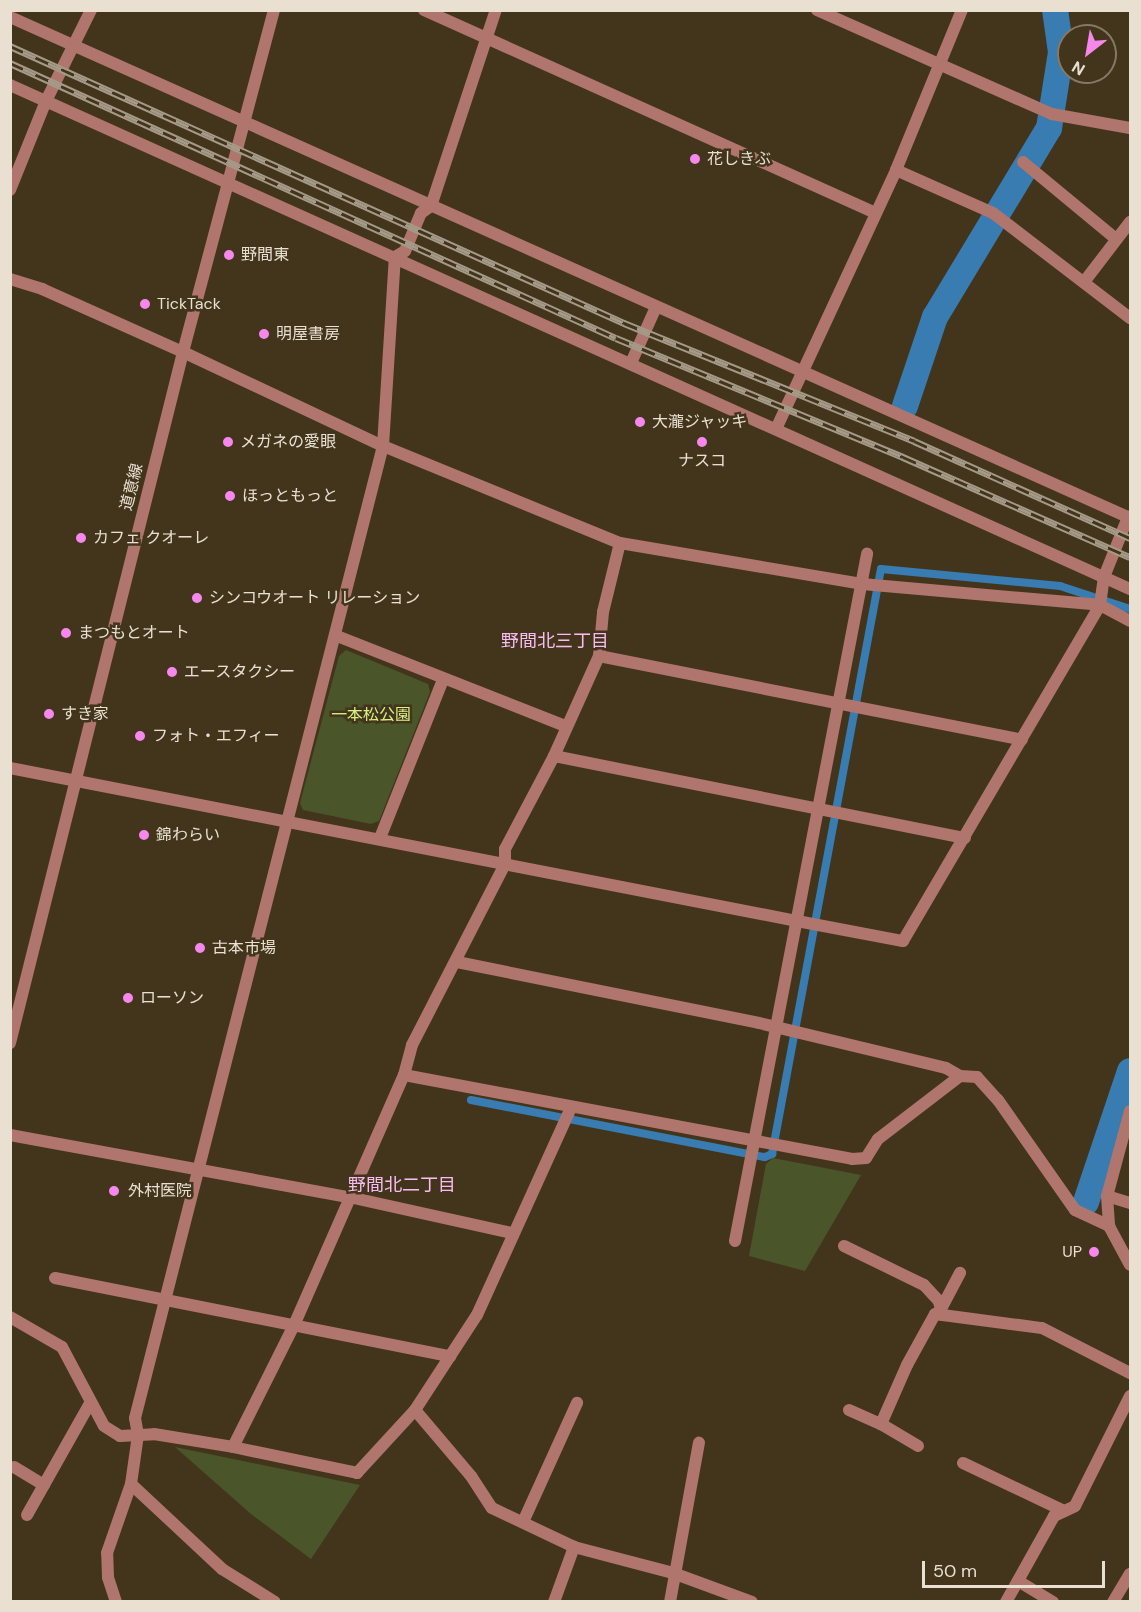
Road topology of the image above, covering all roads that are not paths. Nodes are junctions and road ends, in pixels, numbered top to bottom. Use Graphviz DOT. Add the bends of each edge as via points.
graph roads {
  1 [pos="91,10"];
  2 [pos="274,10"];
  3 [pos="424,10"];
  4 [pos="496,10"];
  5 [pos="817,10"];
  6 [pos="962,10"];
  7 [pos="10,17"];
  8 [pos="489,39"];
  9 [pos="77,45"];
  10 [pos="941,66"];
  11 [pos="10,84"];
  12 [pos="46,100"];
  13 [pos="245,123"];
  14 [pos="1131,128"];
  15 [pos="1026,165"];
  16 [pos="896,170"];
  17 [pos="229,182"];
  18 [pos="10,190"];
  19 [pos="431,206"];
  20 [pos="876,213"];
  21 [pos="1131,222"];
  22 [pos="1115,238"];
  23 [pos="394,257"];
  24 [pos="10,279"];
  25 [pos="1084,282"];
  26 [pos="656,307"];
  27 [pos="1131,318"];
  28 [pos="183,352"];
  29 [pos="631,363"];
  30 [pos="801,372"];
  31 [pos="776,429"];
  32 [pos="383,446"];
  33 [pos="1129,517"];
  34 [pos="620,543"];
  35 [pos="867,554"];
  36 [pos="1104,577"];
  37 [pos="862,584"];
  38 [pos="1131,589"];
  39 [pos="1100,605"];
  40 [pos="1131,621"];
  41 [pos="337,636"];
  42 [pos="599,656"];
  43 [pos="443,680"];
  44 [pos="839,704"];
  45 [pos="565,726"];
  46 [pos="1022,740"];
  47 [pos="554,756"];
  48 [pos="10,768"];
  49 [pos="74,781"];
  50 [pos="818,809"];
  51 [pos="287,822"];
  52 [pos="380,838"];
  53 [pos="966,838"];
  54 [pos="505,864"];
  55 [pos="797,921"];
  56 [pos="457,962"];
  57 [pos="13,1022"];
  58 [pos="777,1030"];
  59 [pos="10,1043"];
  60 [pos="404,1075"];
  61 [pos="960,1076"];
  62 [pos="571,1108"];
  63 [pos="1131,1111"];
  64 [pos="10,1135"];
  65 [pos="756,1138"];
  66 [pos="199,1171"];
  67 [pos="1107,1196"];
  68 [pos="349,1197"];
  69 [pos="1131,1203"];
  70 [pos="1109,1226"];
  71 [pos="512,1233"];
  72 [pos="735,1241"];
  73 [pos="844,1246"];
  74 [pos="1131,1265"];
  75 [pos="960,1273"];
  76 [pos="55,1278"];
  77 [pos="167,1299"];
  78 [pos="941,1312"];
  79 [pos="10,1317"];
  80 [pos="295,1323"];
  81 [pos="450,1356"];
  82 [pos="1131,1373"];
  83 [pos="1131,1396"];
  84 [pos="90,1403"];
  85 [pos="577,1403"];
  86 [pos="415,1410"];
  87 [pos="849,1410"];
  88 [pos="881,1424"];
  89 [pos="138,1435"];
  90 [pos="699,1443"];
  91 [pos="918,1446"];
  92 [pos="233,1447"];
  93 [pos="963,1463"];
  94 [pos="14,1467"];
  95 [pos="131,1484"];
  96 [pos="44,1485"];
  97 [pos="1064,1511"];
  98 [pos="27,1515"];
  99 [pos="523,1522"];
  100 [pos="574,1546"];
  101 [pos="673,1573"];
  102 [pos="1131,1574"];
  103 [pos="1018,1581"];
  104 [pos="749,1601"];
  105 [pos="116,1602"];
  106 [pos="275,1602"];
  107 [pos="554,1602"];
  108 [pos="670,1602"];
  109 [pos="1006,1602"];
  110 [pos="1053,1602"];
  111 [pos="1113,1602"];
  1 -- 9 [label="street"];
  2 -- 13 [label="street, 道意線"];
  3 -- 8 [label="street"];
  4 -- 8 [label="street"];
  5 -- 10 [label="street"];
  6 -- 10 [label="street"];
  7 -- 9 [label="street"];
  8 -- 19 [label="street"];
  8 -- 20 [label="street"];
  9 -- 12 [label="street"];
  9 -- 13 [label="street"];
  10 -- 14 [label="street" via="1052,114"];
  10 -- 16 [label="street"];
  11 -- 12 [label="street"];
  12 -- 17 [label="street"];
  12 -- 18 [label="street"];
  13 -- 17 [label="street, 道意線"];
  13 -- 19 [label="street"];
  15 -- 22 [label="street"];
  16 -- 20 [label="street"];
  16 -- 25 [label="street" via="993,213"];
  17 -- 23 [label="street"];
  17 -- 28 [label="street, 道意線"];
  19 -- 23 [label="street" via="421,213 405,251"];
  19 -- 26 [label="street"];
  20 -- 30 [label="street"];
  21 -- 22 [label="street"];
  22 -- 25 [label="street"];
  23 -- 29 [label="street"];
  23 -- 32 [label="street"];
  24 -- 28 [label="street" via="42,289"];
  25 -- 27 [label="street"];
  26 -- 29 [label="street"];
  26 -- 30 [label="street"];
  28 -- 32 [label="street"];
  28 -- 49 [label="street, 道意線"];
  29 -- 31 [label="street"];
  30 -- 31 [label="street"];
  30 -- 33 [label="street"];
  31 -- 36 [label="street"];
  32 -- 34 [label="street"];
  32 -- 41 [label="street"];
  33 -- 36 [label="street"];
  34 -- 37 [label="street"];
  34 -- 42 [label="street" via="603,612"];
  35 -- 37 [label="street"];
  36 -- 38 [label="street"];
  36 -- 39 [label="street"];
  37 -- 39 [label="street"];
  37 -- 44 [label="street"];
  39 -- 40 [label="street"];
  39 -- 46 [label="street"];
  41 -- 43 [label="street"];
  41 -- 51 [label="street"];
  42 -- 44 [label="street"];
  42 -- 45 [label="street"];
  43 -- 45 [label="street"];
  43 -- 52 [label="street"];
  44 -- 46 [label="street"];
  44 -- 50 [label="street"];
  45 -- 47 [label="street"];
  46 -- 53 [label="street"];
  47 -- 50 [label="street"];
  47 -- 54 [label="street" via="505,849"];
  48 -- 49 [label="street"];
  49 -- 51 [label="street"];
  49 -- 57 [label="street, 道意線"];
  50 -- 53 [label="street"];
  50 -- 55 [label="street"];
  51 -- 52 [label="street"];
  51 -- 66 [label="street"];
  52 -- 54 [label="street"];
  53 -- 55 [label="street" via="903,941"];
  54 -- 55 [label="street"];
  54 -- 56 [label="street"];
  55 -- 58 [label="street"];
  56 -- 58 [label="street"];
  56 -- 60 [label="street" via="412,1045"];
  57 -- 59 [label="street, 道意線"];
  58 -- 61 [label="street" via="946,1068"];
  58 -- 65 [label="street"];
  60 -- 62 [label="street"];
  60 -- 68 [label="street"];
  61 -- 65 [label="street" via="878,1139 866,1158"];
  61 -- 70 [label="street" via="977,1077 998,1100 1075,1210"];
  62 -- 65 [label="street"];
  62 -- 71 [label="street"];
  63 -- 67 [label="street"];
  64 -- 66 [label="street"];
  65 -- 72 [label="street"];
  66 -- 68 [label="street"];
  66 -- 77 [label="street"];
  67 -- 69 [label="street"];
  67 -- 70 [label="street"];
  68 -- 71 [label="street"];
  68 -- 80 [label="street"];
  70 -- 74 [label="street"];
  71 -- 81 [label="street" via="477,1315"];
  73 -- 78 [label="street" via="924,1285"];
  75 -- 78 [label="street"];
  76 -- 77 [label="street"];
  77 -- 80 [label="street"];
  77 -- 89 [label="street" via="135,1418"];
  78 -- 82 [label="street" via="1042,1328"];
  78 -- 88 [label="street" via="929,1324"];
  79 -- 84 [label="street" via="62,1347 79,1373"];
  80 -- 81 [label="street"];
  80 -- 92 [label="street"];
  81 -- 86 [label="street"];
  83 -- 97 [label="street" via="1075,1506"];
  84 -- 89 [label="street" via="104,1426 120,1436"];
  84 -- 96 [label="street"];
  85 -- 99 [label="street"];
  86 -- 92 [label="street" via="357,1473"];
  86 -- 99 [label="street" via="471,1476 492,1508"];
  87 -- 88 [label="street"];
  88 -- 91 [label="street"];
  89 -- 92 [label="street"];
  89 -- 95 [label="street"];
  90 -- 101 [label="street"];
  93 -- 97 [label="street"];
  94 -- 96 [label="street"];
  95 -- 105 [label="street" via="107,1553 108,1577"];
  95 -- 106 [label="street" via="222,1569"];
  96 -- 98 [label="street"];
  97 -- 103 [label="street" via="1054,1516"];
  99 -- 100 [label="street"];
  100 -- 101 [label="street"];
  100 -- 107 [label="street"];
  101 -- 104 [label="street"];
  101 -- 108 [label="street"];
  102 -- 111 [label="street"];
  103 -- 109 [label="street"];
  103 -- 110 [label="street"];
}
